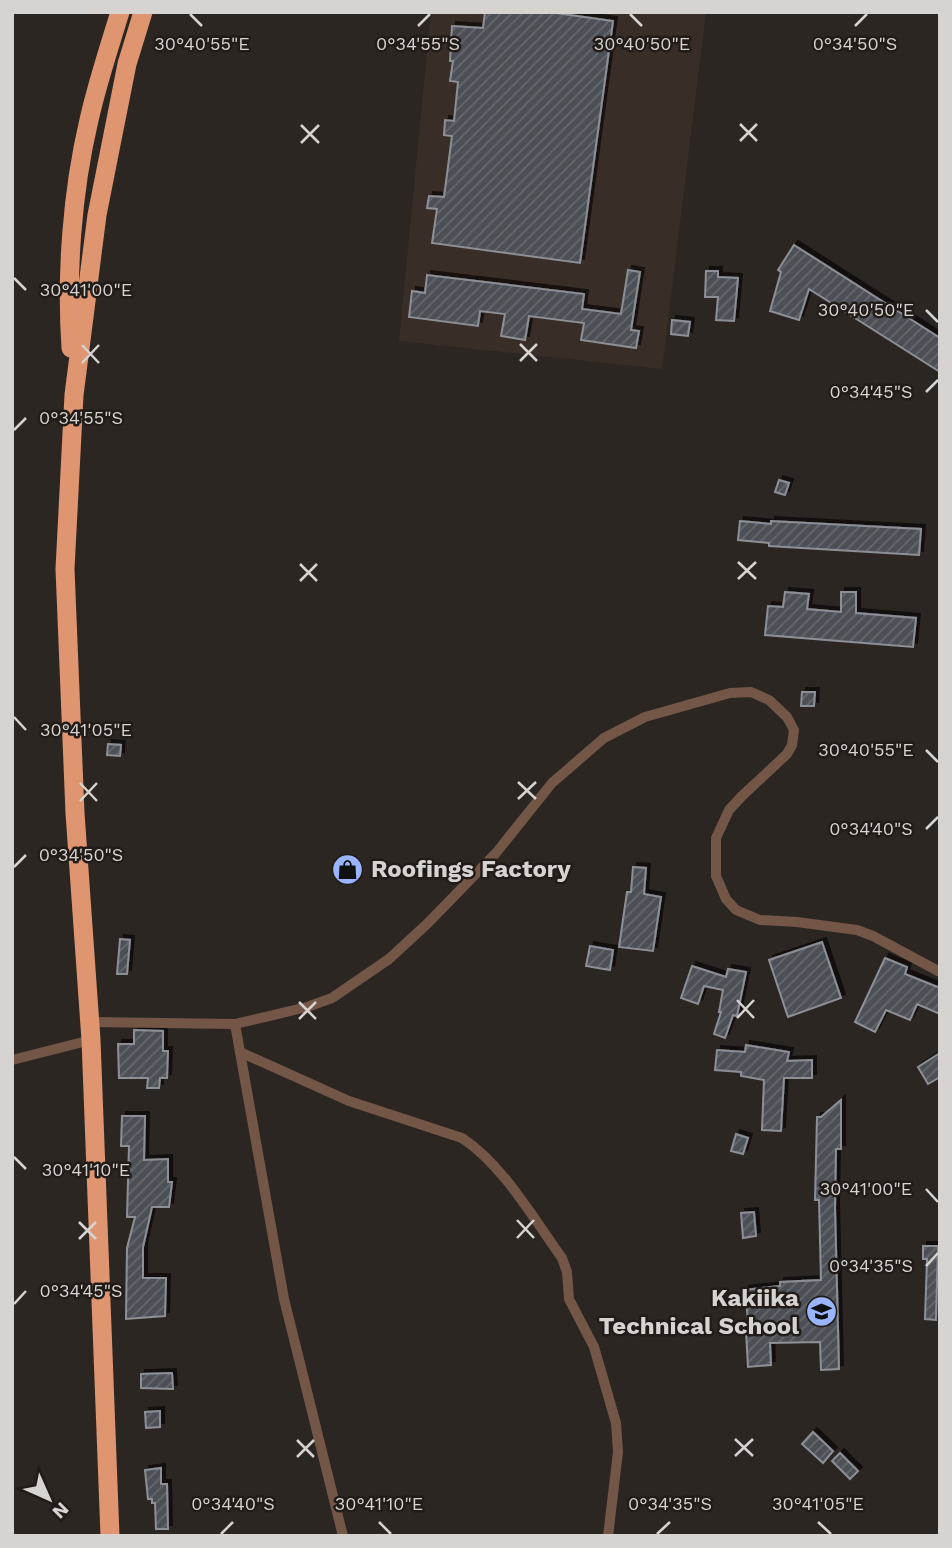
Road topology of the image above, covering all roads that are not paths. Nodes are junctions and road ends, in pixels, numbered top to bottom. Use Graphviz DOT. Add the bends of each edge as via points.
graph roads {
  1 [pos="120,12"];
  2 [pos="144,12"];
  3 [pos="74,395"];
  4 [pos="940,972"];
  5 [pos="236,1024"];
  6 [pos="91,1031"];
  7 [pos="240,1052"];
  8 [pos="12,1060"];
  9 [pos="110,1536"];
  10 [pos="343,1536"];
  11 [pos="608,1536"];
  1 -- 3 [label="highway" via="89,121 78,191 70,260"];
  2 -- 3 [label="highway" via="127,64 97,215"];
  3 -- 6 [label="highway" via="65,569 75,813"];
  4 -- 5 [label="street" via="857,930 760,920 736,910 726,899 716,876 716,838 729,810 787,754 794,730 769,700 751,692 730,693 645,717 604,738 552,783 496,853 389,959 332,998"];
  5 -- 6 [label="street"];
  5 -- 7 [label="street"];
  6 -- 8 [label="street"];
  6 -- 9 [label="highway"];
  7 -- 10 [label="street" via="284,1299"];
  7 -- 11 [label="street" via="349,1101 462,1138 493,1164 562,1258 569,1299 594,1347 616,1423 618,1452"];
}
